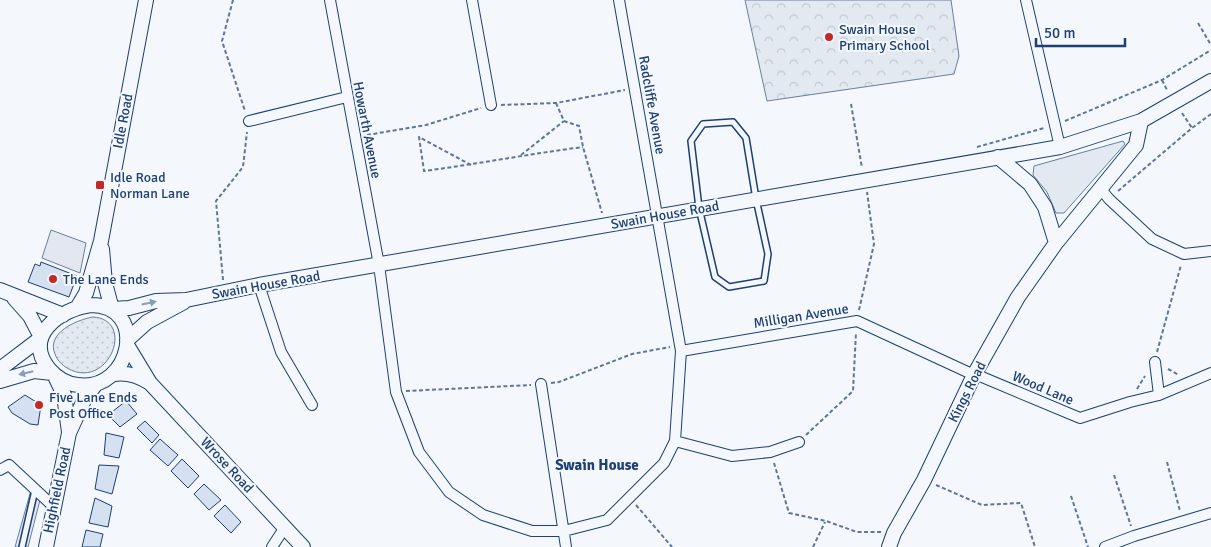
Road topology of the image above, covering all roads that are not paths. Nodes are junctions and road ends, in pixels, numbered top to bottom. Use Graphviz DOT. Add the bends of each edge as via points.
graph roads {
  1 [pos="146,0"];
  2 [pos="330,0"];
  3 [pos="472,0"];
  4 [pos="619,0"];
  5 [pos="1026,0"];
  6 [pos="1211,81"];
  7 [pos="347,97"];
  8 [pos="491,105"];
  9 [pos="248,120"];
  10 [pos="1141,121"];
  11 [pos="1060,147"];
  12 [pos="998,157"];
  13 [pos="1104,193"];
  14 [pos="756,199"];
  15 [pos="699,208"];
  16 [pos="658,216"];
  17 [pos="101,241"];
  18 [pos="1056,243"];
  19 [pos="1211,251"];
  20 [pos="379,265"];
  21 [pos="258,285"];
  22 [pos="6,293"];
  23 [pos="186,300"];
  24 [pos="77,308"];
  25 [pos="112,309"];
  26 [pos="63,315"];
  27 [pos="41,338"];
  28 [pos="127,343"];
  29 [pos="682,351"];
  30 [pos="1155,362"];
  31 [pos="0,369"];
  32 [pos="1211,373"];
  33 [pos="53,374"];
  34 [pos="114,374"];
  35 [pos="974,375"];
  36 [pos="0,380"];
  37 [pos="150,383"];
  38 [pos="96,384"];
  39 [pos="541,384"];
  40 [pos="1159,395"];
  41 [pos="312,405"];
  42 [pos="69,433"];
  43 [pos="675,440"];
  44 [pos="799,442"];
  45 [pos="0,470"];
  46 [pos="36,490"];
  47 [pos="54,507"];
  48 [pos="1211,512"];
  49 [pos="285,527"];
  50 [pos="564,530"];
  51 [pos="22,547"];
  52 [pos="46,547"];
  53 [pos="272,547"];
  54 [pos="303,547"];
  55 [pos="566,547"];
  56 [pos="889,547"];
  57 [pos="1105,547"];
  1 -- 17 [label="street, Idle Road"];
  2 -- 7 [label="street, Howarth Avenue"];
  3 -- 8 [label="street"];
  4 -- 16 [label="street, Radcliffe Avenue"];
  5 -- 11 [label="street"];
  6 -- 10 [label="street"];
  7 -- 9 [label="street"];
  7 -- 20 [label="street, Howarth Avenue"];
  10 -- 11 [label="street, Swain House Road"];
  10 -- 13 [label="street, Kings Road" via="1136,145"];
  11 -- 12 [label="street, Swain House Road"];
  12 -- 14 [label="street, Swain House Road"];
  12 -- 18 [label="street" via="1030,184 1045,207"];
  13 -- 18 [label="street, Kings Road"];
  13 -- 19 [label="street" via="1152,239 1184,254"];
  14 -- 15 [label="street, Swain House Road"];
  14 -- 15 [label="lane" via="746,138 733,122 703,124 690,141"];
  14 -- 15 [label="lane" via="768,254 764,281 729,287 715,277"];
  15 -- 16 [label="street, Swain House Road"];
  16 -- 20 [label="street, Swain House Road"];
  16 -- 29 [label="street, Radcliffe Avenue"];
  17 -- 24 [label="street, Idle Road" via="86,293"];
  17 -- 25 [label="street, Idle Road" via="105,283"];
  18 -- 35 [label="street, Kings Road" via="1018,297"];
  20 -- 21 [label="street, Swain House Road"];
  20 -- 50 [label="street, Howarth Avenue" via="396,392 419,452 449,492 483,515 532,531"];
  21 -- 23 [label="street, Swain House Road"];
  21 -- 41 [label="street" via="281,352"];
  22 -- 26 [label="street"];
  22 -- 27 [label="street" via="30,316"];
  25 -- 23 [label="street, Swain House Road, one-way" via="156,301"];
  23 -- 28 [label="street, Swain House Road" via="147,322"];
  24 -- 25 [label="street" via="98,305"];
  24 -- 26 [label="street"];
  25 -- 28 [label="street" via="122,320"];
  26 -- 27 [label="street" via="50,324"];
  27 -- 31 [label="street"];
  27 -- 33 [label="street" via="40,352"];
  28 -- 34 [label="street"];
  28 -- 37 [label="street, Wrose Road"];
  29 -- 35 [label="street, Milligan Avenue" via="856,321"];
  29 -- 43 [label="street, Radcliffe Avenue"];
  30 -- 40 [label="street"];
  32 -- 40 [label="street, Wood Lane"];
  33 -- 36 [label="street, one-way" via="34,371"];
  33 -- 38 [label="street" via="77,385"];
  33 -- 42 [label="street, Highfield Road" via="64,395"];
  34 -- 37 [label="street, Wrose Road" via="128,373"];
  34 -- 38 [label="street"];
  35 -- 40 [label="street, Wood Lane" via="1080,418"];
  35 -- 56 [label="street, Kings Road"];
  37 -- 49 [label="street, Wrose Road"];
  38 -- 42 [label="street, Highfield Road"];
  39 -- 50 [label="street"];
  42 -- 47 [label="street, Highfield Road"];
  43 -- 44 [label="street" via="732,456 770,452"];
  43 -- 50 [label="street, Howarth Avenue" via="664,463 607,520"];
  45 -- 46 [label="street" via="10,465"];
  46 -- 47 [label="street"];
  46 -- 51 [label="lane"];
  47 -- 52 [label="street, Highfield Road"];
  48 -- 57 [label="street"];
  49 -- 53 [label="street"];
  49 -- 54 [label="street, Wrose Road"];
  50 -- 55 [label="street"];
}
